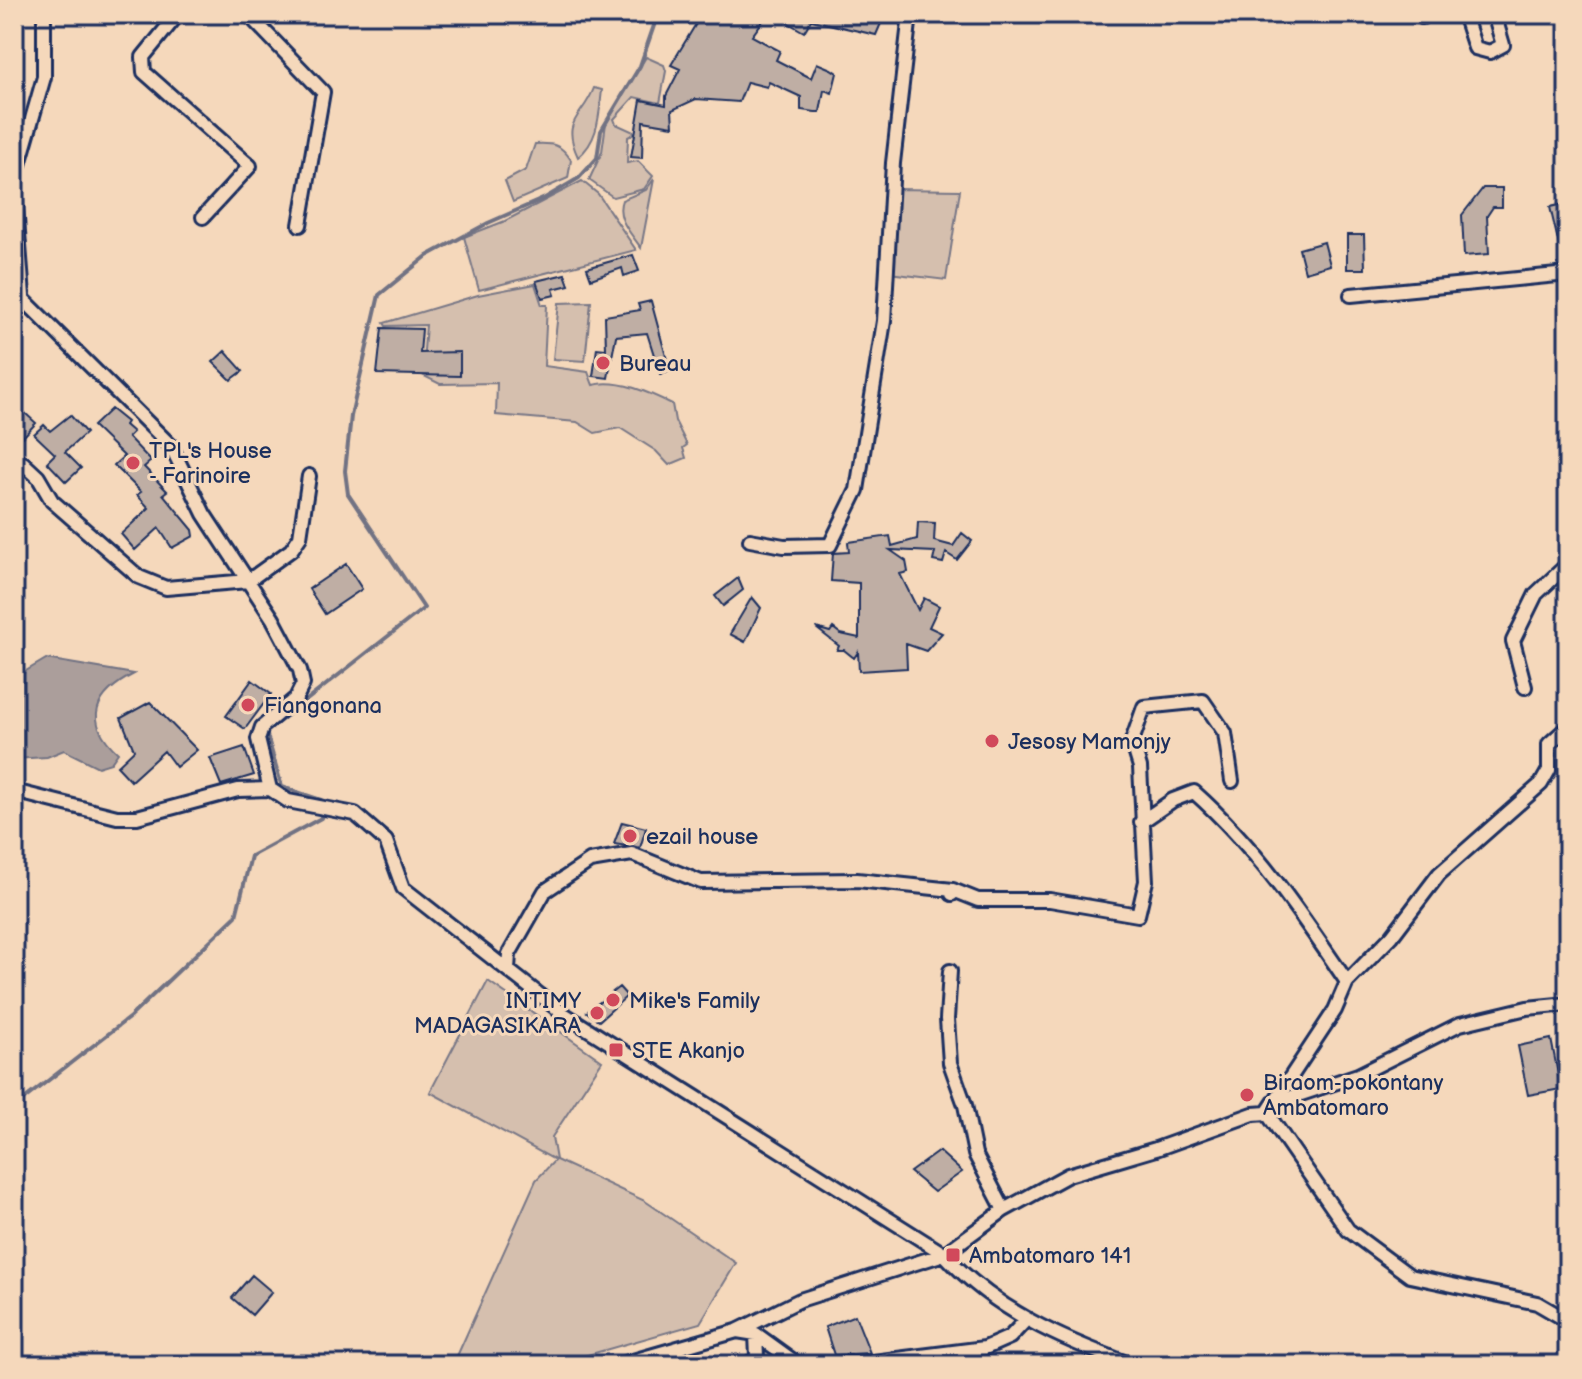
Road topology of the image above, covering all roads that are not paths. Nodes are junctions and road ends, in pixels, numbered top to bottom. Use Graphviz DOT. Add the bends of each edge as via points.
graph roads {
  1 [pos="178,14"];
  2 [pos="248,14"];
  3 [pos="910,14"];
  4 [pos="1464,14"];
  5 [pos="1494,14"];
  6 [pos="50,16"];
  7 [pos="203,217"];
  8 [pos="300,225"];
  9 [pos="1568,274"];
  10 [pos="19,293"];
  11 [pos="1351,295"];
  12 [pos="14,321"];
  13 [pos="14,461"];
  14 [pos="309,476"];
  15 [pos="750,540"];
  16 [pos="1568,564"];
  17 [pos="248,581"];
  18 [pos="1525,687"];
  19 [pos="1568,727"];
  20 [pos="1232,781"];
  21 [pos="270,789"];
  22 [pos="14,791"];
  23 [pos="1141,822"];
  24 [pos="508,969"];
  25 [pos="950,971"];
  26 [pos="1347,982"];
  27 [pos="1568,1004"];
  28 [pos="1267,1113"];
  29 [pos="1004,1210"];
  30 [pos="944,1254"];
  31 [pos="1025,1321"];
  32 [pos="1568,1321"];
  33 [pos="737,1331"];
  34 [pos="756,1334"];
  35 [pos="619,1365"];
  36 [pos="748,1365"];
  37 [pos="799,1365"];
  38 [pos="815,1365"];
  39 [pos="1132,1365"];
  1 -- 7 [label="street" via="143,57 144,72 250,166"];
  2 -- 8 [label="street" via="323,92"];
  3 -- 15 [label="street" via="893,163 884,321 857,490 830,545"];
  4 -- 5 [label="street" via="1475,48 1490,52 1503,45"];
  6 -- 10 [label="street" via="44,77 14,182"];
  9 -- 11 [label="street"];
  10 -- 12 [label="street"];
  10 -- 17 [label="street" via="171,446 204,514"];
  13 -- 17 [label="street" via="23,463 52,501 139,577 166,588"];
  14 -- 17 [label="street" via="300,537 291,550"];
  16 -- 18 [label="street" via="1536,594 1513,641"];
  17 -- 21 [label="street" via="273,619 303,684 296,698 262,727 258,739"];
  19 -- 26 [label="street" via="1549,744 1549,770 1541,784 1439,874 1392,936"];
  20 -- 23 [label="street" via="1225,733 1203,701 1144,707 1132,741 1140,767"];
  21 -- 22 [label="street" via="238,790 137,817 117,817"];
  21 -- 24 [label="street" via="288,801 355,814 386,841 403,888"];
  23 -- 24 [label="street" via="1146,881 1138,915 1050,900 978,900 857,880 701,882 632,854 590,861 545,891 509,954"];
  23 -- 26 [label="street" via="1194,792 1276,878"];
  24 -- 30 [label="street" via="603,1039"];
  25 -- 29 [label="street" via="950,1063 975,1154"];
  26 -- 28 [label="street" via="1335,1010"];
  27 -- 28 [label="street" via="1460,1024 1358,1075 1289,1098"];
  28 -- 29 [label="street" via="1068,1175"];
  28 -- 32 [label="street" via="1348,1230 1410,1276 1537,1303"];
  29 -- 30 [label="street"];
  30 -- 31 [label="street" via="972,1284"];
  30 -- 33 [label="street" via="800,1300"];
  31 -- 38 [label="street" via="1010,1337 985,1348"];
  31 -- 39 [label="street"];
  33 -- 34 [label="street"];
  33 -- 35 [label="street"];
  34 -- 36 [label="street" via="757,1357"];
  34 -- 37 [label="street"];
}
